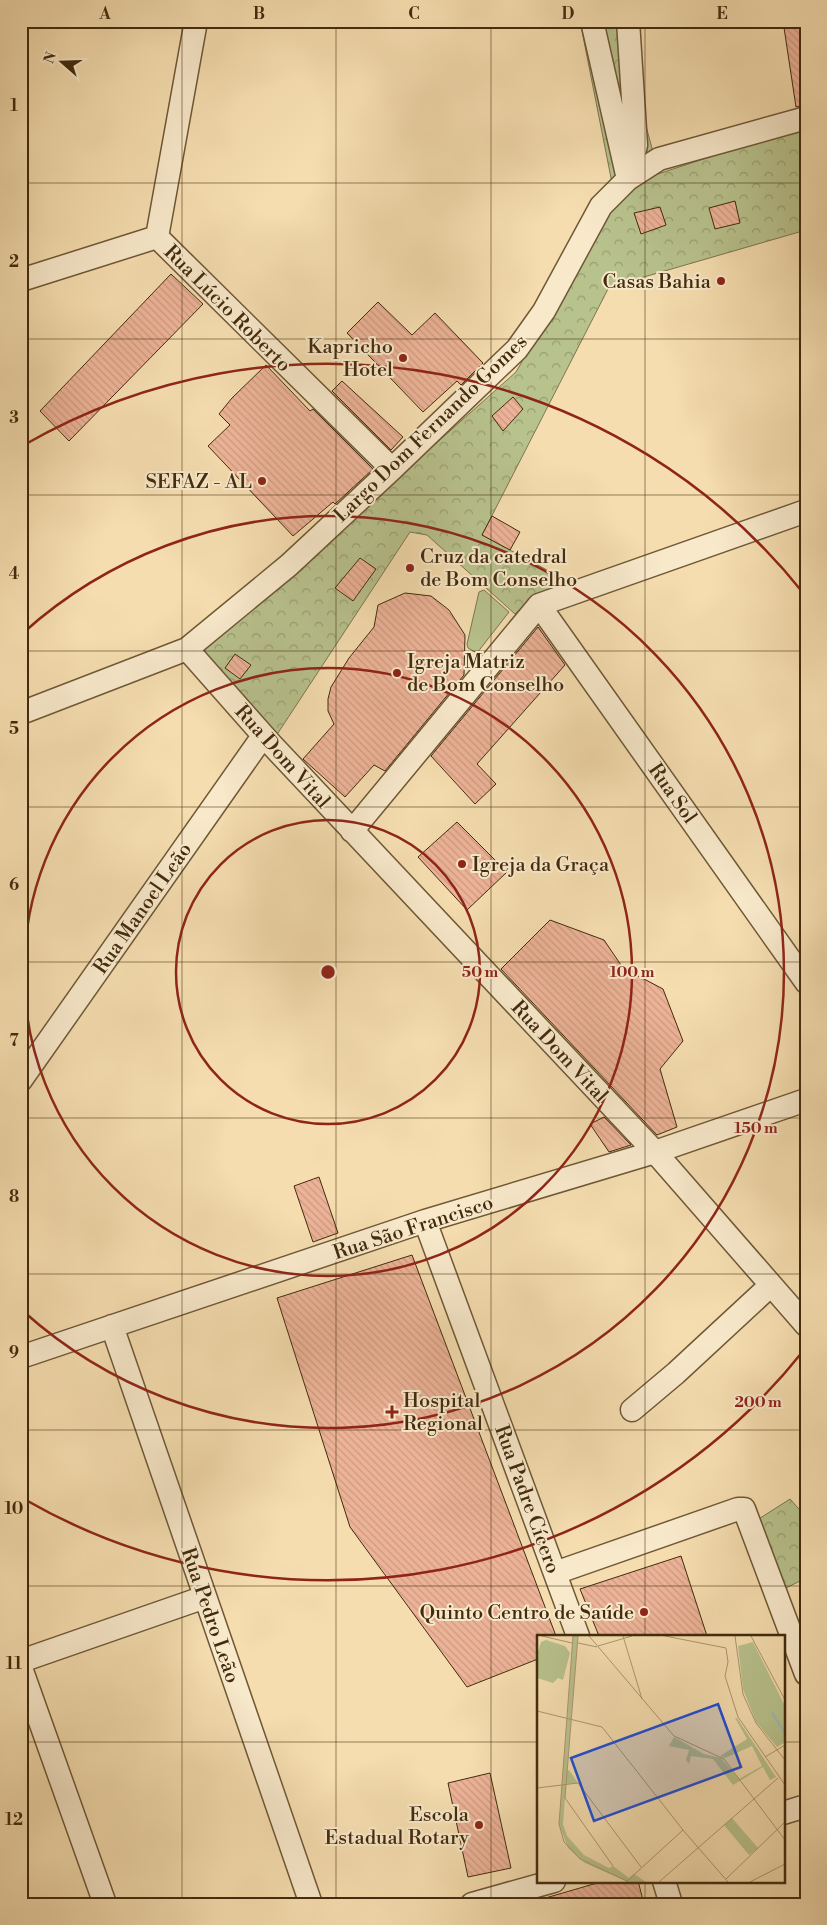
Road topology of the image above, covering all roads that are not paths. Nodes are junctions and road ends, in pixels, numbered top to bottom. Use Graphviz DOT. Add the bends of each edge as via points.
graph roads {
  1 [pos="196,21"];
  2 [pos="592,21"];
  3 [pos="628,21"];
  4 [pos="806,118"];
  5 [pos="628,179"];
  6 [pos="156,237"];
  7 [pos="21,280"];
  8 [pos="392,469"];
  9 [pos="806,511"];
  10 [pos="539,605"];
  11 [pos="187,649"];
  12 [pos="21,713"];
  13 [pos="263,736"];
  14 [pos="352,831"];
  15 [pos="806,982"];
  16 [pos="21,1080"];
  17 [pos="806,1100"];
  18 [pos="655,1152"];
  19 [pos="426,1221"];
  20 [pos="771,1285"];
  21 [pos="806,1325"];
  22 [pos="112,1326"];
  23 [pos="21,1357"];
  24 [pos="632,1410"];
  25 [pos="555,1573"];
  26 [pos="205,1597"];
  27 [pos="578,1635"];
  28 [pos="21,1661"];
  29 [pos="21,1668"];
  30 [pos="806,1674"];
  31 [pos="806,1806"];
  32 [pos="784,1813"];
  33 [pos="550,1882"];
  34 [pos="664,1882"];
  35 [pos="105,1904"];
  36 [pos="311,1904"];
  37 [pos="472,1904"];
  38 [pos="671,1904"];
  1 -- 6 [label="street, Rua Lúcio Roberto"];
  2 -- 5 [label="street"];
  3 -- 5 [label="street" via="636,145"];
  4 -- 5 [label="street, Largo Dom Fernando Gomes" via="659,159"];
  5 -- 8 [label="street, Largo Dom Fernando Gomes" via="601,206 544,312 517,349"];
  6 -- 7 [label="street"];
  6 -- 8 [label="street, Rua Lúcio Roberto"];
  8 -- 11 [label="street, Largo Dom Fernando Gomes" via="288,565"];
  9 -- 10 [label="street"];
  10 -- 14 [label="street"];
  10 -- 15 [label="street, Rua Sol"];
  11 -- 12 [label="street, Largo Dom Fernando Gomes"];
  11 -- 13 [label="street, Rua Dom Vital"];
  13 -- 14 [label="street, Rua Dom Vital"];
  13 -- 16 [label="street, Rua Manoel Leão"];
  14 -- 18 [label="street, Rua Dom Vital"];
  17 -- 18 [label="street, Rua São Francisco"];
  18 -- 19 [label="street, Rua São Francisco"];
  18 -- 20 [label="street, Rua Dom Vital"];
  19 -- 22 [label="street, Rua São Francisco"];
  19 -- 25 [label="street, Rua Padre Cícero"];
  20 -- 21 [label="street, Rua Dom Vital"];
  20 -- 24 [label="street"];
  22 -- 23 [label="street, Rua São Francisco"];
  22 -- 26 [label="street, Rua Pedro Leão"];
  25 -- 27 [label="street, Rua Padre Cícero"];
  25 -- 30 [label="street" via="744,1509"];
  26 -- 28 [label="street"];
  26 -- 36 [label="street, Rua Pedro Leão"];
  29 -- 35 [label="street"];
  31 -- 32 [label="street"];
  33 -- 37 [label="street"];
  34 -- 38 [label="street"];
}
